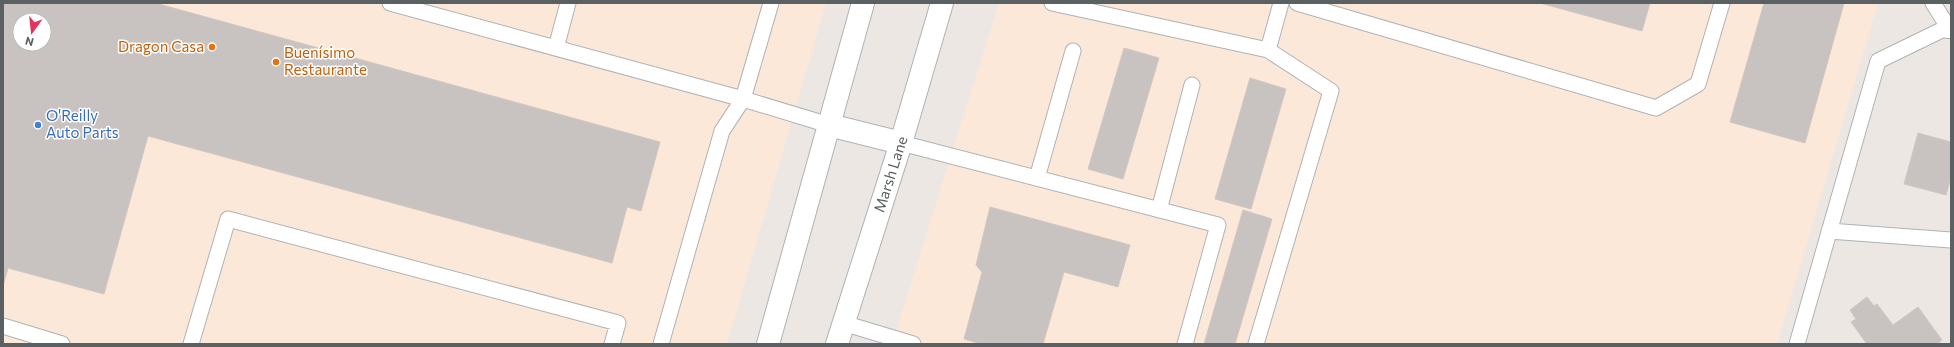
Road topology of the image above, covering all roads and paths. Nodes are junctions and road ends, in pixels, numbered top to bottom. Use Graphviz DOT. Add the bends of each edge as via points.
graph roads {
  1 [pos="390,3"];
  2 [pos="568,3"];
  3 [pos="770,3"];
  4 [pos="863,3"];
  5 [pos="942,3"];
  6 [pos="1052,3"];
  7 [pos="1281,3"];
  8 [pos="1298,3"];
  9 [pos="1722,3"];
  10 [pos="1932,3"];
  11 [pos="1950,27"];
  12 [pos="556,48"];
  13 [pos="1268,50"];
  14 [pos="1073,51"];
  15 [pos="1192,85"];
  16 [pos="744,99"];
  17 [pos="828,125"];
  18 [pos="901,142"];
  19 [pos="1037,178"];
  20 [pos="1159,210"];
  21 [pos="1829,231"];
  22 [pos="1951,240"];
  23 [pos="843,322"];
  24 [pos="3,326"];
  25 [pos="62,344"];
  26 [pos="191,344"];
  27 [pos="612,344"];
  28 [pos="661,344"];
  29 [pos="768,344"];
  30 [pos="837,344"];
  31 [pos="913,344"];
  32 [pos="1185,344"];
  33 [pos="1256,344"];
  34 [pos="1797,344"];
  1 -- 12 [label="lane"];
  2 -- 12 [label="lane"];
  3 -- 16 [label="lane"];
  4 -- 17 [label="main road"];
  5 -- 18 [label="main road, Marsh Lane"];
  6 -- 13 [label="lane"];
  7 -- 13 [label="lane"];
  8 -- 9 [label="lane" via="1656,108 1698,84"];
  10 -- 11 [label="lane"];
  11 -- 21 [label="lane" via="1878,61"];
  12 -- 16 [label="lane"];
  13 -- 33 [label="lane" via="1331,92"];
  14 -- 19 [label="lane"];
  15 -- 20 [label="lane"];
  16 -- 17 [label="lane"];
  16 -- 28 [label="lane" via="722,131"];
  17 -- 18 [label="main road"];
  17 -- 29 [label="main road"];
  18 -- 19 [label="lane"];
  18 -- 23 [label="main road, Marsh Lane"];
  19 -- 20 [label="lane"];
  20 -- 32 [label="lane" via="1218,225"];
  21 -- 22 [label="lane"];
  21 -- 34 [label="lane"];
  23 -- 30 [label="main road, Marsh Lane"];
  23 -- 31 [label="lane"];
  24 -- 25 [label="lane"];
  26 -- 27 [label="lane" via="228,219 618,323"];
}
